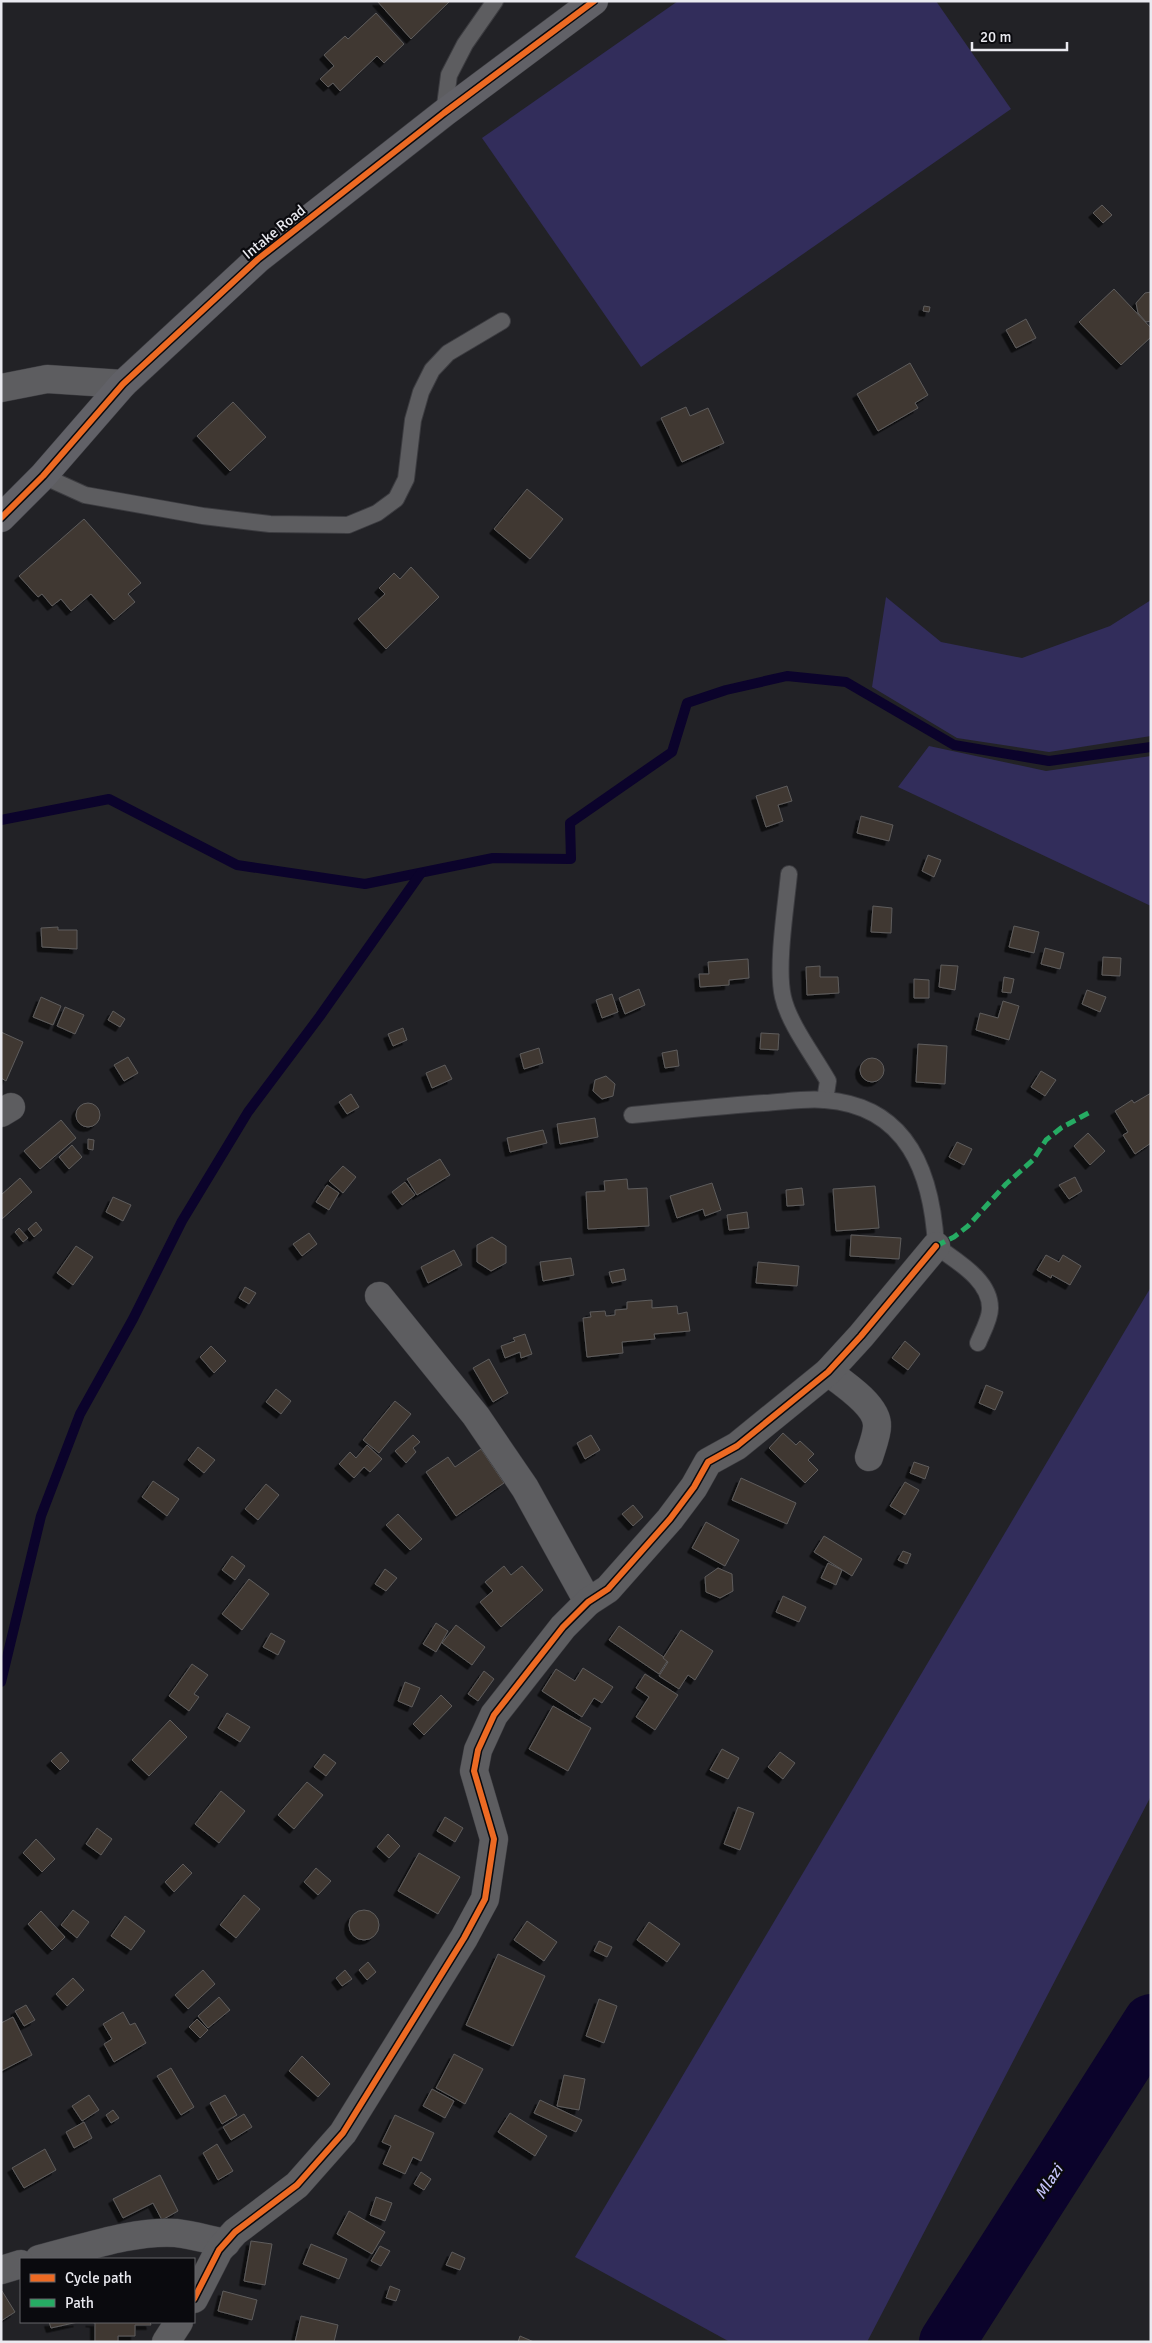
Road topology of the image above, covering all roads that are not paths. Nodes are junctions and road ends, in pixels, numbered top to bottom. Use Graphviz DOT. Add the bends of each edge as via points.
graph roads {
  1 [pos="496,1"];
  2 [pos="594,1"];
  3 [pos="444,113"];
  4 [pos="502,321"];
  5 [pos="124,384"];
  6 [pos="1,388"];
  7 [pos="43,476"];
  8 [pos="1,518"];
  9 [pos="789,874"];
  10 [pos="825,1100"];
  11 [pos="632,1115"];
  12 [pos="936,1246"];
  13 [pos="379,1296"];
  14 [pos="978,1343"];
  15 [pos="828,1372"];
  16 [pos="869,1456"];
  17 [pos="588,1602"];
  18 [pos="226,2243"];
  19 [pos="43,2258"];
  20 [pos="20,2264"];
  21 [pos="1,2270"];
  22 [pos="195,2297"];
  23 [pos="178,2323"];
  24 [pos="166,2342"];
  1 -- 3 [label="lane" via="464,44 449,75"];
  2 -- 3 [label="street, Intake Road"];
  3 -- 5 [label="street, Intake Road" via="258,259"];
  4 -- 7 [label="lane" via="448,353 432,370 415,411 406,479 396,499 377,513 348,525 270,524 204,516 85,496"];
  5 -- 6 [label="street" via="47,379"];
  5 -- 7 [label="street, Intake Road"];
  7 -- 8 [label="street, Intake Road"];
  9 -- 10 [label="lane" via="783,997 802,1038 828,1081"];
  10 -- 11 [label="lane"];
  10 -- 12 [label="lane" via="860,1108 890,1123 911,1148 927,1182 934,1208"];
  12 -- 14 [label="lane" via="974,1275 986,1292 990,1310"];
  12 -- 15 [label="street"];
  13 -- 17 [label="street" via="476,1416 525,1488"];
  15 -- 16 [label="street" via="873,1411 878,1425"];
  15 -- 17 [label="street" via="737,1446 708,1462 670,1519 608,1589"];
  17 -- 18 [label="street" via="563,1627 494,1716 478,1750 474,1771 494,1839 485,1899 464,1938 343,2133 297,2185 235,2232"];
  18 -- 19 [label="street" via="176,2233 118,2240"];
  18 -- 22 [label="street" via="207,2270"];
  20 -- 21 [label="street"];
  23 -- 24 [label="street"];
}
